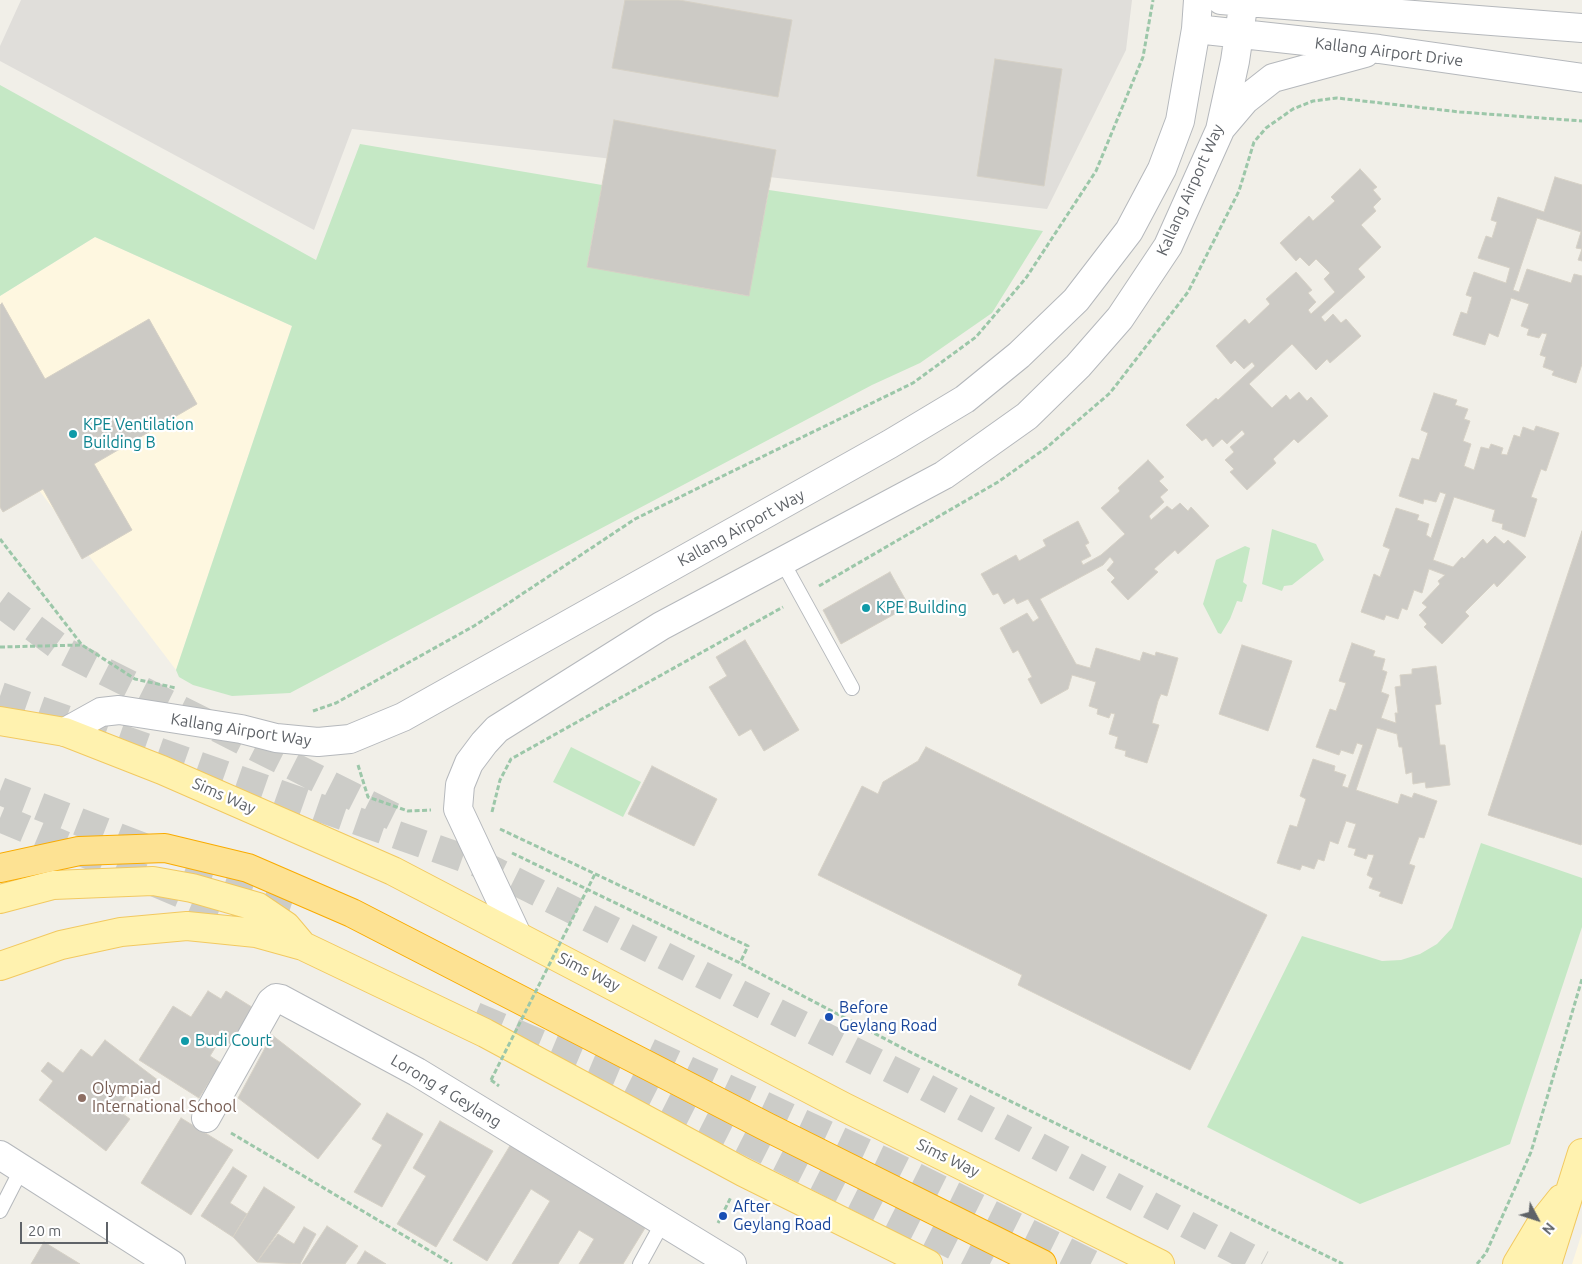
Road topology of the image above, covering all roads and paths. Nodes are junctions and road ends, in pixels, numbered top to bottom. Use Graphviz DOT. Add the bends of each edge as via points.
graph roads {
  1 [pos="1153,0"];
  2 [pos="1198,0"];
  3 [pos="1236,1"];
  4 [pos="1346,5"];
  5 [pos="1582,28"];
  6 [pos="1196,29"];
  7 [pos="1239,34"];
  8 [pos="1379,49"];
  9 [pos="1582,78"];
  10 [pos="1220,130"];
  11 [pos="0,539"];
  12 [pos="782,562"];
  13 [pos="0,647"];
  14 [pos="852,688"];
  15 [pos="0,721"];
  16 [pos="65,732"];
  17 [pos="350,739"];
  18 [pos="458,809"];
  19 [pos="491,817"];
  20 [pos="499,828"];
  21 [pos="506,851"];
  22 [pos="0,868"];
  23 [pos="595,874"];
  24 [pos="0,898"];
  25 [pos="517,935"];
  26 [pos="304,946"];
  27 [pos="740,963"];
  28 [pos="0,966"];
  29 [pos="1582,979"];
  30 [pos="492,1080"];
  31 [pos="206,1118"];
  32 [pos="1582,1153"];
  33 [pos="10,1162"];
  34 [pos="743,1172"];
  35 [pos="1572,1186"];
  36 [pos="0,1211"];
  37 [pos="663,1222"];
  38 [pos="705,1248"];
  39 [pos="171,1264"];
  40 [pos="452,1264"];
  41 [pos="640,1264"];
  42 [pos="732,1264"];
  43 [pos="928,1264"];
  44 [pos="1042,1264"];
  45 [pos="1160,1264"];
  46 [pos="1343,1264"];
  47 [pos="1476,1264"];
  48 [pos="1517,1264"];
  49 [pos="1547,1264"];
  1 -- 17 [label="path" via="1143,57 1096,171 1026,278 976,337 913,383 635,519 474,626 336,703"];
  2 -- 6 [label="street, Kallang Airport Way"];
  3 -- 4 [label="street"];
  3 -- 7 [label="street, Kallang Airport Way"];
  4 -- 5 [label="street"];
  6 -- 7 [label="street, Kallang Airport Drive"];
  6 -- 17 [label="street, Kallang Airport Way" via="1180,121 1162,169 1129,231 1076,300 1019,355 964,399 890,444 403,717"];
  7 -- 8 [label="street, Kallang Airport Drive"];
  7 -- 10 [label="street, Kallang Airport Way"];
  8 -- 9 [label="street, Kallang Airport Drive"];
  8 -- 10 [label="street" via="1273,78 1245,100"];
  10 -- 12 [label="street, Kallang Airport Way" via="1168,246 1120,318 1028,416 944,475"];
  11 -- 13 [label="path" via="82,645"];
  12 -- 14 [label="lane"];
  12 -- 18 [label="street, Kallang Airport Way" via="660,626 497,729 469,763 460,785"];
  15 -- 16 [label="main road, Sims Way"];
  16 -- 17 [label="street, Kallang Airport Way" via="100,712 119,710 240,729 276,738 318,742"];
  16 -- 25 [label="main road, Sims Way" via="162,770 384,867"];
  17 -- 18 [label="path" via="368,797 408,811"];
  18 -- 19 [label="path" via="492,810"];
  18 -- 25 [label="street"];
  20 -- 23 [label="path"];
  21 -- 27 [label="path"];
  22 -- 44 [label="highway" via="78,851 165,848 248,868 352,913 767,1127"];
  23 -- 27 [label="path" via="748,946"];
  23 -- 30 [label="path, bridge"];
  24 -- 26 [label="main road" via="52,885 153,881 258,906 286,926"];
  25 -- 45 [label="main road, Sims Way" via="844,1106"];
  26 -- 28 [label="main road" via="256,933 187,926 122,932 70,943"];
  26 -- 34 [label="main road" via="485,1032"];
  27 -- 46 [label="path" via="912,1052"];
  29 -- 47 [label="path" via="1531,1152 1486,1253"];
  31 -- 37 [label="street, Lorong 4 Geylang" via="271,1002 281,999 417,1072"];
  31 -- 40 [label="path"];
  32 -- 35 [label="main road"];
  33 -- 36 [label="lane"];
  33 -- 39 [label="street"];
  34 -- 38 [label="path"];
  34 -- 43 [label="main road"];
  35 -- 48 [label="main road" via="1541,1224"];
  35 -- 49 [label="main road"];
  37 -- 38 [label="street, Lorong 4 Geylang"];
  37 -- 41 [label="lane"];
  38 -- 42 [label="street, Lorong 4 Geylang"];
}
